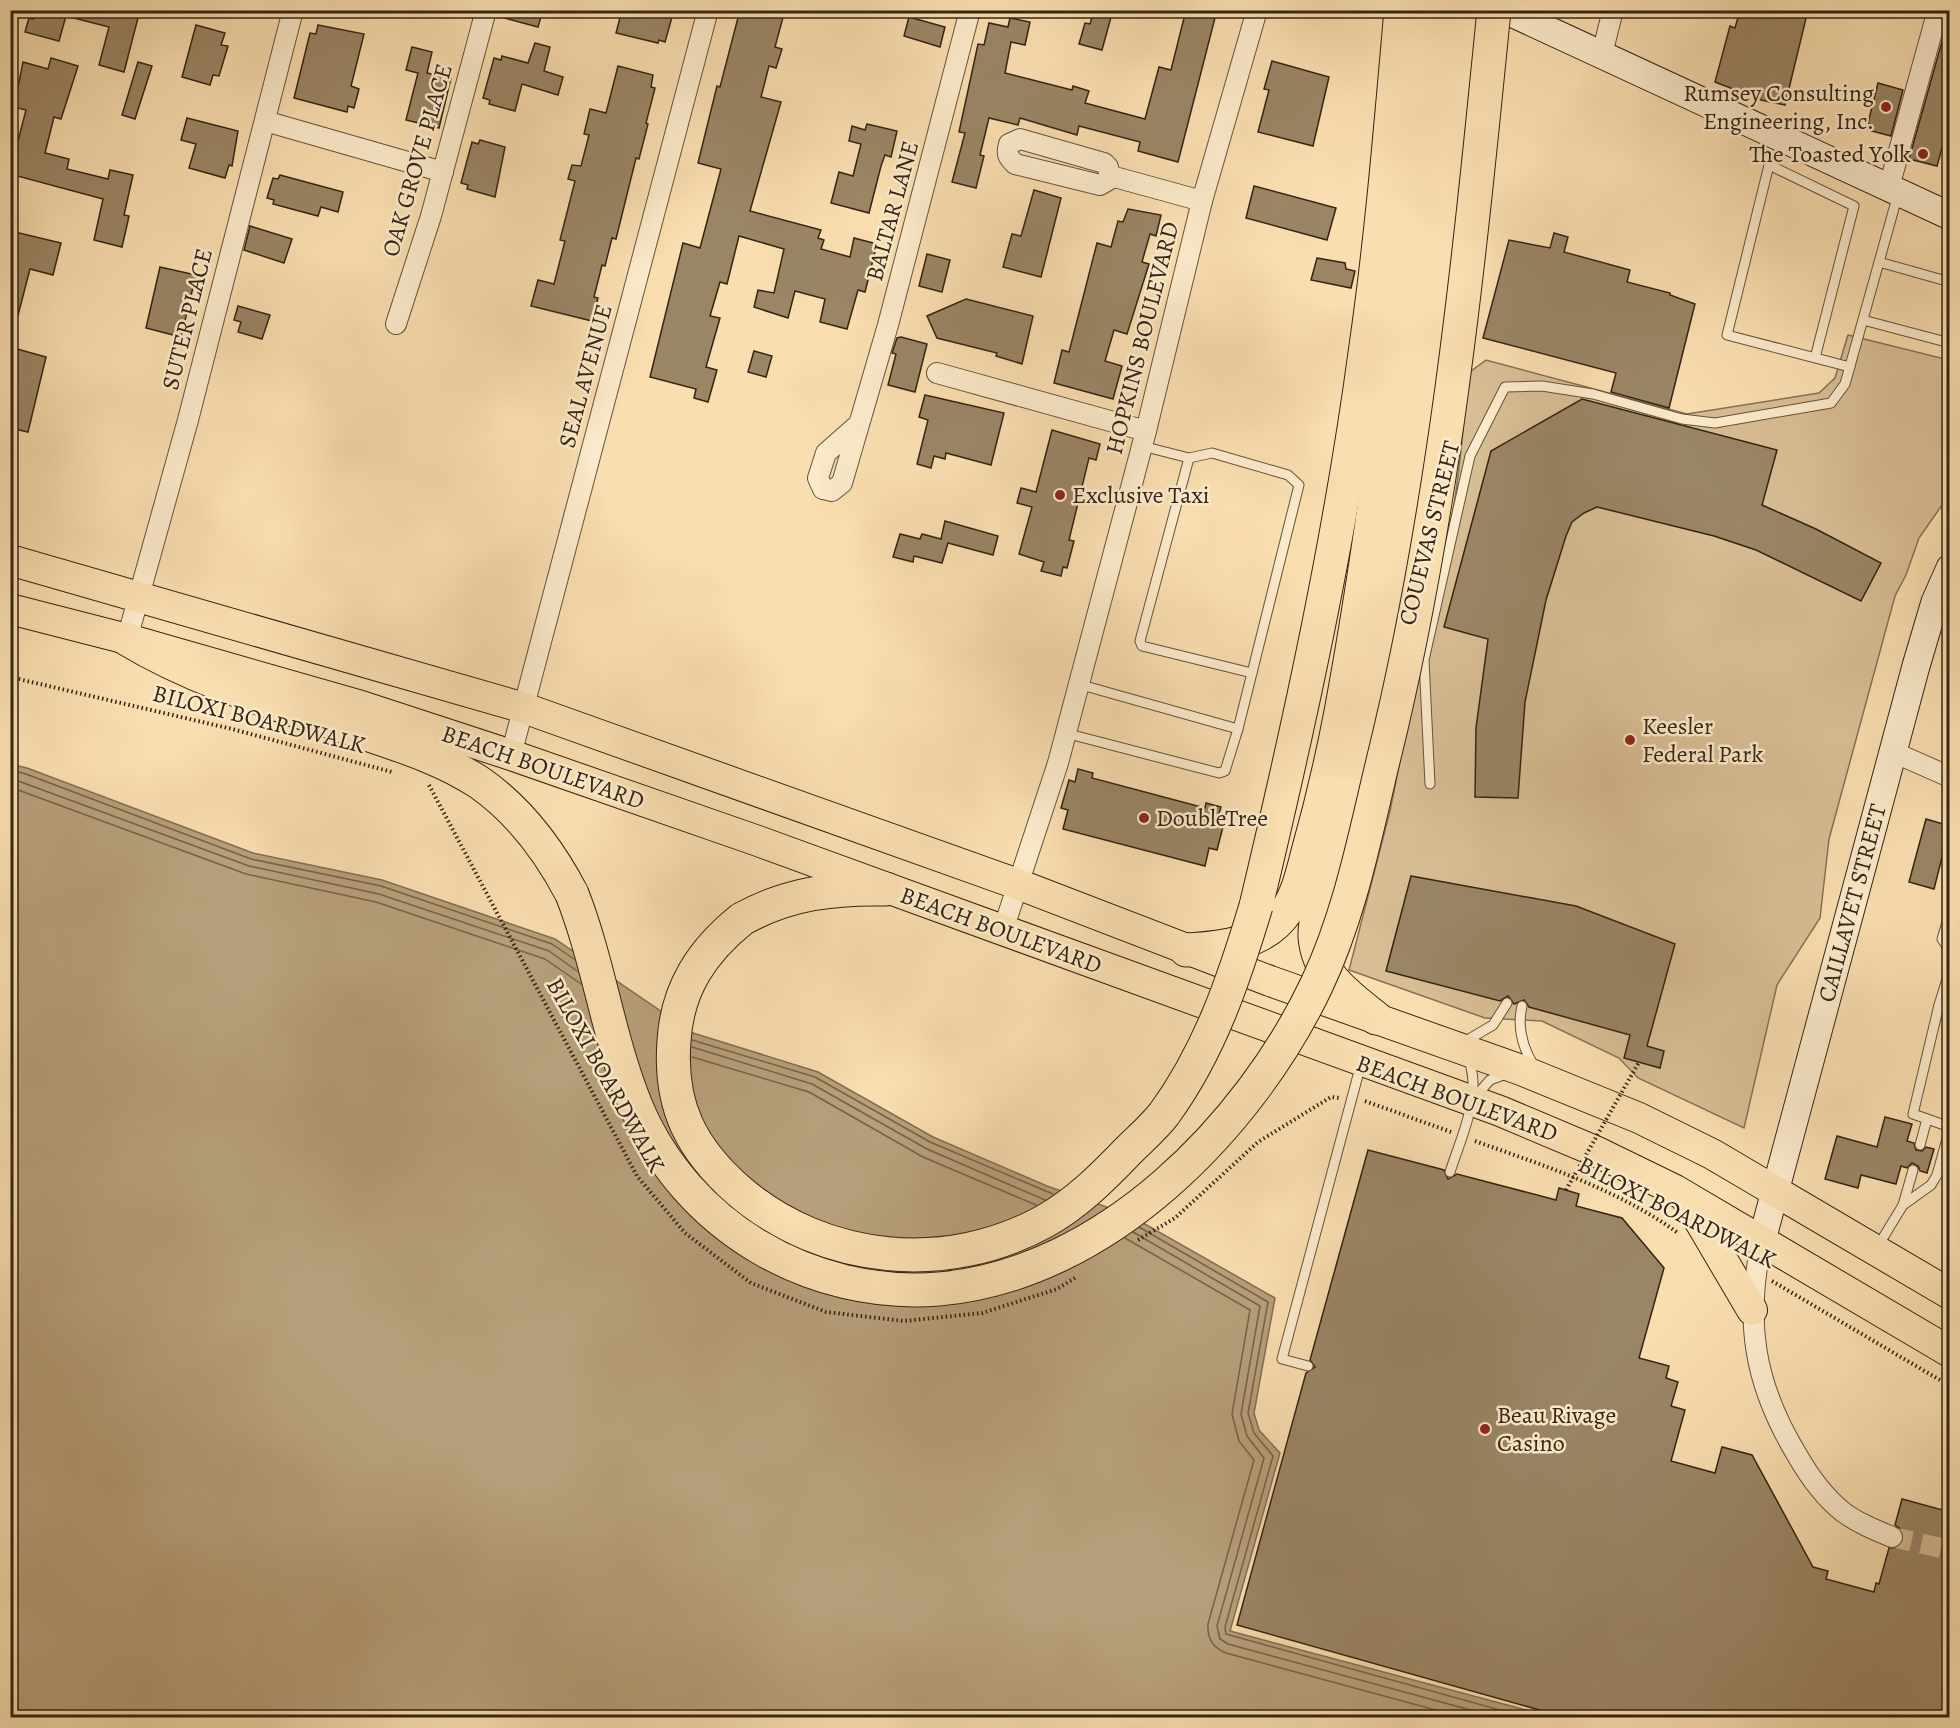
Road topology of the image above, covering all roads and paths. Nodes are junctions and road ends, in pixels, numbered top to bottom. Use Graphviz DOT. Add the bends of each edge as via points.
graph roads {
  1 [pos="293,10"];
  2 [pos="486,10"];
  3 [pos="708,10"];
  4 [pos="970,10"];
  5 [pos="1257,10"];
  6 [pos="1401,10"];
  7 [pos="1430,10"];
  8 [pos="1462,10"];
  9 [pos="1494,10"];
  10 [pos="1505,10"];
  11 [pos="1613,10"];
  12 [pos="1938,10"];
  13 [pos="1602,54"];
  14 [pos="265,121"];
  15 [pos="443,172"];
  16 [pos="1111,176"];
  17 [pos="1894,189"];
  18 [pos="1202,201"];
  19 [pos="1950,216"];
  20 [pos="1879,262"];
  21 [pos="1950,282"];
  22 [pos="1863,320"];
  23 [pos="396,324"];
  24 [pos="1412,335"];
  25 [pos="1950,343"];
  26 [pos="1815,358"];
  27 [pos="1850,367"];
  28 [pos="937,373"];
  29 [pos="859,424"];
  30 [pos="1144,438"];
  31 [pos="1189,458"];
  32 [pos="10,560"];
  33 [pos="1950,568"];
  34 [pos="139,595"];
  35 [pos="10,609"];
  36 [pos="127,639"];
  37 [pos="1252,674"];
  38 [pos="10,677"];
  39 [pos="1078,684"];
  40 [pos="524,708"];
  41 [pos="1238,729"];
  42 [pos="1065,733"];
  43 [pos="1893,752"];
  44 [pos="511,755"];
  45 [pos="404,775"];
  46 [pos="1950,777"];
  47 [pos="427,781"];
  48 [pos="1430,784"];
  49 [pos="1020,885"];
  50 [pos="886,889"];
  51 [pos="1950,912"];
  52 [pos="1003,930"];
  53 [pos="1185,950"];
  54 [pos="1950,951"];
  55 [pos="1950,969"];
  56 [pos="1507,1003"];
  57 [pos="1939,1005"];
  58 [pos="1522,1006"];
  59 [pos="1950,1008"];
  60 [pos="1376,1018"];
  61 [pos="1457,1047"];
  62 [pos="1362,1062"];
  63 [pos="1639,1062"];
  64 [pos="1534,1075"];
  65 [pos="1352,1099"];
  66 [pos="1472,1101"];
  67 [pos="1926,1119"];
  68 [pos="1950,1127"];
  69 [pos="1461,1136"];
  70 [pos="1920,1145"];
  71 [pos="1913,1170"];
  72 [pos="1450,1172"];
  73 [pos="1566,1190"];
  74 [pos="1774,1192"];
  75 [pos="1684,1196"];
  76 [pos="1903,1205"];
  77 [pos="1680,1235"];
  78 [pos="1762,1240"];
  79 [pos="1136,1241"];
  80 [pos="1875,1251"];
  81 [pos="1754,1274"];
  82 [pos="1077,1277"];
  83 [pos="1950,1294"];
  84 [pos="1752,1310"];
  85 [pos="1950,1352"];
  86 [pos="1308,1366"];
  87 [pos="1950,1386"];
  88 [pos="1892,1537"];
  1 -- 14 [label="street, SUTER PLACE"];
  2 -- 15 [label="street, OAK GROVE PLACE"];
  3 -- 40 [label="street, SEAL AVENUE"];
  4 -- 29 [label="street, BALTAR LANE"];
  5 -- 18 [label="street, HOPKINS BOULEVARD"];
  6 -- 50 [label="highway, bridge" via="1366,347 1332,553 1256,906 1236,974 1214,1029 1164,1115 1082,1195 1046,1220 1001,1240 950,1253 896,1255 841,1245 789,1226 745,1195 709,1161 685,1124 677,1103 672,1063 681,997 713,945 742,919 801,894"];
  7 -- 24 [label="highway"];
  8 -- 24 [label="highway"];
  9 -- 36 [label="highway, bridge" via="1464,305 1401,688 1354,879 1319,980 1283,1048 1232,1119 1176,1175 1119,1218 1040,1263 974,1284 920,1290 871,1287 842,1282 787,1263 736,1233 677,1176 649,1135 624,1071 572,894 541,840 524,820 480,783 454,768 406,747 226,687 164,661"];
  10 -- 13 [label="main road"];
  11 -- 13 [label="street"];
  12 -- 17 [label="street, COUEVAS STREET"];
  13 -- 17 [label="main road"];
  14 -- 15 [label="street"];
  14 -- 34 [label="street, SUTER PLACE"];
  15 -- 23 [label="street, OAK GROVE PLACE"];
  16 -- 18 [label="street"];
  17 -- 19 [label="main road"];
  17 -- 20 [label="lane, COUEVAS STREET"];
  18 -- 30 [label="street, HOPKINS BOULEVARD"];
  20 -- 21 [label="lane"];
  20 -- 22 [label="lane, COUEVAS STREET"];
  22 -- 25 [label="lane"];
  22 -- 27 [label="lane, COUEVAS STREET"];
  24 -- 53 [label="highway" via="1373,519 1329,773 1300,880 1287,910 1267,930 1232,945"];
  24 -- 60 [label="highway" via="1395,553 1336,850 1316,926 1316,946 1326,972"];
  26 -- 26 [label="lane" via="1726,335 1768,165 1854,206"];
  26 -- 27 [label="lane"];
  27 -- 48 [label="lane, COUEVAS STREET" via="1845,384 1831,403 1715,423 1682,419 1593,394 1542,386 1505,387 1470,456 1424,660"];
  28 -- 30 [label="street"];
  30 -- 31 [label="lane"];
  30 -- 39 [label="street, HOPKINS BOULEVARD"];
  31 -- 37 [label="lane" via="1140,641 1142,645"];
  31 -- 37 [label="lane" via="1212,453 1288,475 1299,485"];
  32 -- 34 [label="main road, BEACH BOULEVARD"];
  33 -- 43 [label="main road, CAILLAVET STREET" via="1929,624"];
  34 -- 36 [label="street, SUTER PLACE"];
  34 -- 40 [label="main road, BEACH BOULEVARD"];
  35 -- 36 [label="main road, BEACH BOULEVARD"];
  36 -- 44 [label="main road, BEACH BOULEVARD" via="361,705"];
  37 -- 41 [label="lane"];
  38 -- 45 [label="path, BILOXI BOARDWALK" via="232,729"];
  39 -- 41 [label="lane"];
  39 -- 42 [label="street, HOPKINS BOULEVARD"];
  40 -- 44 [label="street, SEAL AVENUE"];
  40 -- 49 [label="main road, BEACH BOULEVARD"];
  41 -- 42 [label="lane" via="1226,771 1218,773"];
  42 -- 49 [label="street, HOPKINS BOULEVARD"];
  43 -- 46 [label="street"];
  43 -- 74 [label="main road, CAILLAVET STREET"];
  44 -- 50 [label="main road, BEACH BOULEVARD"];
  47 -- 82 [label="path, BILOXI BOARDWALK" via="637,1176 685,1233 762,1287 826,1312 904,1321 982,1313 1057,1289"];
  49 -- 52 [label="street, HOPKINS BOULEVARD"];
  49 -- 53 [label="main road, BEACH BOULEVARD"];
  50 -- 52 [label="main road, BEACH BOULEVARD"];
  51 -- 54 [label="lane" via="1942,939"];
  52 -- 62 [label="main road, BEACH BOULEVARD"];
  53 -- 60 [label="main road, BEACH BOULEVARD"];
  55 -- 57 [label="lane"];
  56 -- 61 [label="lane" via="1499,1018"];
  57 -- 59 [label="lane"];
  57 -- 67 [label="lane" via="1913,1114"];
  58 -- 64 [label="lane" via="1519,1025"];
  60 -- 61 [label="main road, BEACH BOULEVARD"];
  61 -- 64 [label="main road, BEACH BOULEVARD"];
  61 -- 66 [label="lane" via="1472,1074"];
  62 -- 65 [label="lane"];
  62 -- 66 [label="main road, BEACH BOULEVARD"];
  63 -- 73 [label="path, bridge"];
  64 -- 66 [label="lane" via="1490,1080"];
  64 -- 74 [label="main road, BEACH BOULEVARD" via="1680,1138"];
  65 -- 69 [label="path, BILOXI BOARDWALK" via="1362,1099"];
  65 -- 79 [label="path, BILOXI BOARDWALK" via="1331,1097 1258,1142 1175,1218"];
  65 -- 86 [label="lane" via="1282,1359"];
  66 -- 69 [label="lane"];
  66 -- 75 [label="main road, BEACH BOULEVARD" via="1595,1151"];
  67 -- 68 [label="lane"];
  67 -- 70 [label="lane"];
  68 -- 76 [label="lane" via="1937,1175"];
  69 -- 72 [label="lane"];
  69 -- 77 [label="path, BILOXI BOARDWALK" via="1595,1185 1655,1216"];
  71 -- 76 [label="lane"];
  74 -- 78 [label="main road, CAILLAVET STREET"];
  74 -- 80 [label="main road, BEACH BOULEVARD"];
  75 -- 78 [label="main road, BEACH BOULEVARD"];
  75 -- 84 [label="main road"];
  76 -- 80 [label="lane"];
  78 -- 81 [label="street"];
  78 -- 85 [label="main road, BEACH BOULEVARD"];
  80 -- 83 [label="main road, BEACH BOULEVARD"];
  81 -- 84 [label="street"];
  81 -- 87 [label="path, BILOXI BOARDWALK"];
  84 -- 88 [label="street" via="1767,1397 1776,1422 1800,1462 1823,1494 1844,1512"];
}
